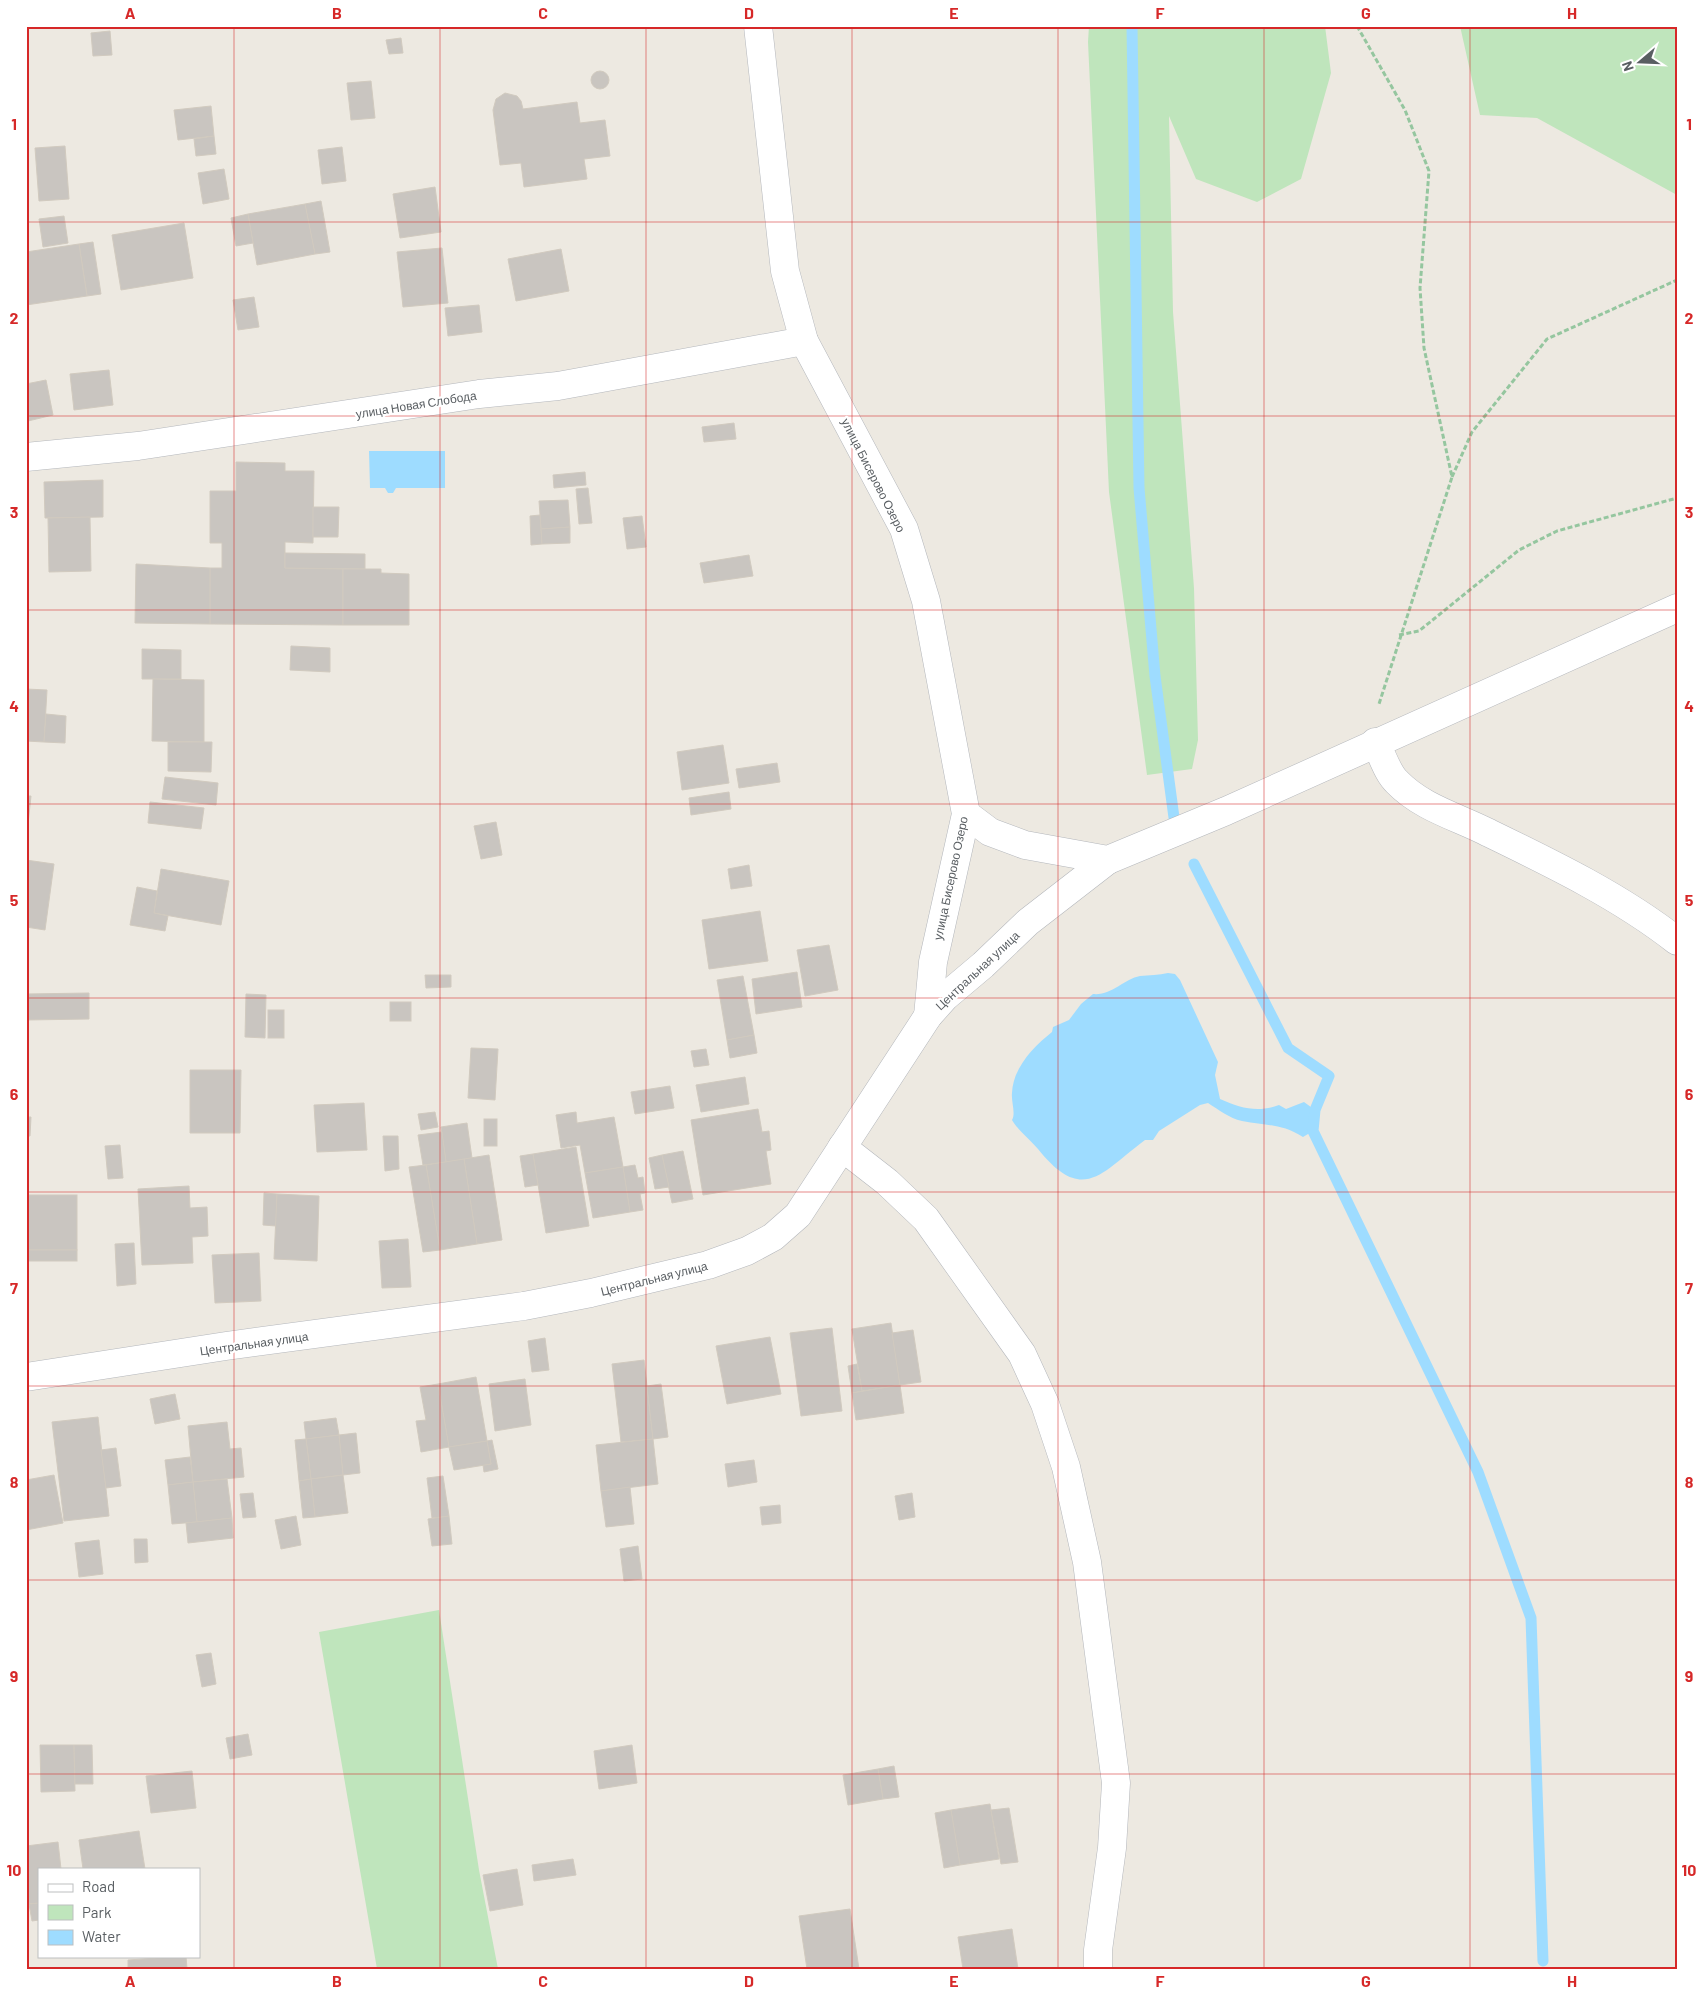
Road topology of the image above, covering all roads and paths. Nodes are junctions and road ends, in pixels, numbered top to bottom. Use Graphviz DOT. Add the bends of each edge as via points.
graph roads {
  1 [pos="758,26"];
  2 [pos="1357,26"];
  3 [pos="1677,280"];
  4 [pos="804,341"];
  5 [pos="26,457"];
  6 [pos="1452,478"];
  7 [pos="1677,498"];
  8 [pos="1677,608"];
  9 [pos="1399,636"];
  10 [pos="1376,742"];
  11 [pos="966,814"];
  12 [pos="1108,860"];
  13 [pos="1677,941"];
  14 [pos="928,1016"];
  15 [pos="842,1147"];
  16 [pos="26,1377"];
  17 [pos="1098,1969"];
  1 -- 4 [label="street, улица Бисерово Озеро" via="785,271"];
  2 -- 6 [label="path" via="1405,110 1429,171 1420,288 1424,348"];
  3 -- 6 [label="path" via="1547,339 1472,432"];
  4 -- 5 [label="street, улица Новая Слобода" via="558,386 479,394 138,446"];
  4 -- 11 [label="street, улица Бисерово Озеро" via="904,529 926,601"];
  6 -- 9 [label="path"];
  7 -- 9 [label="path" via="1557,531 1519,550 1419,631"];
  8 -- 10 [label="street, Центральная улица"];
  9 -- 10 [label="path" via="1379,702"];
  10 -- 12 [label="street, Центральная улица" via="1226,811"];
  10 -- 13 [label="street" via="1396,781 1429,807 1525,850 1594,888"];
  11 -- 12 [label="street" via="990,832 1025,845"];
  11 -- 14 [label="street, улица Бисерово Озеро" via="932,962"];
  12 -- 14 [label="street, Центральная улица" via="1028,922 944,997"];
  14 -- 15 [label="street, Центральная улица"];
  15 -- 16 [label="street, Центральная улица" via="798,1215 773,1237 747,1251 708,1265 524,1306"];
  15 -- 17 [label="street" via="887,1182 926,1219 1022,1354 1045,1404 1066,1467 1087,1562 1116,1784"];
}
